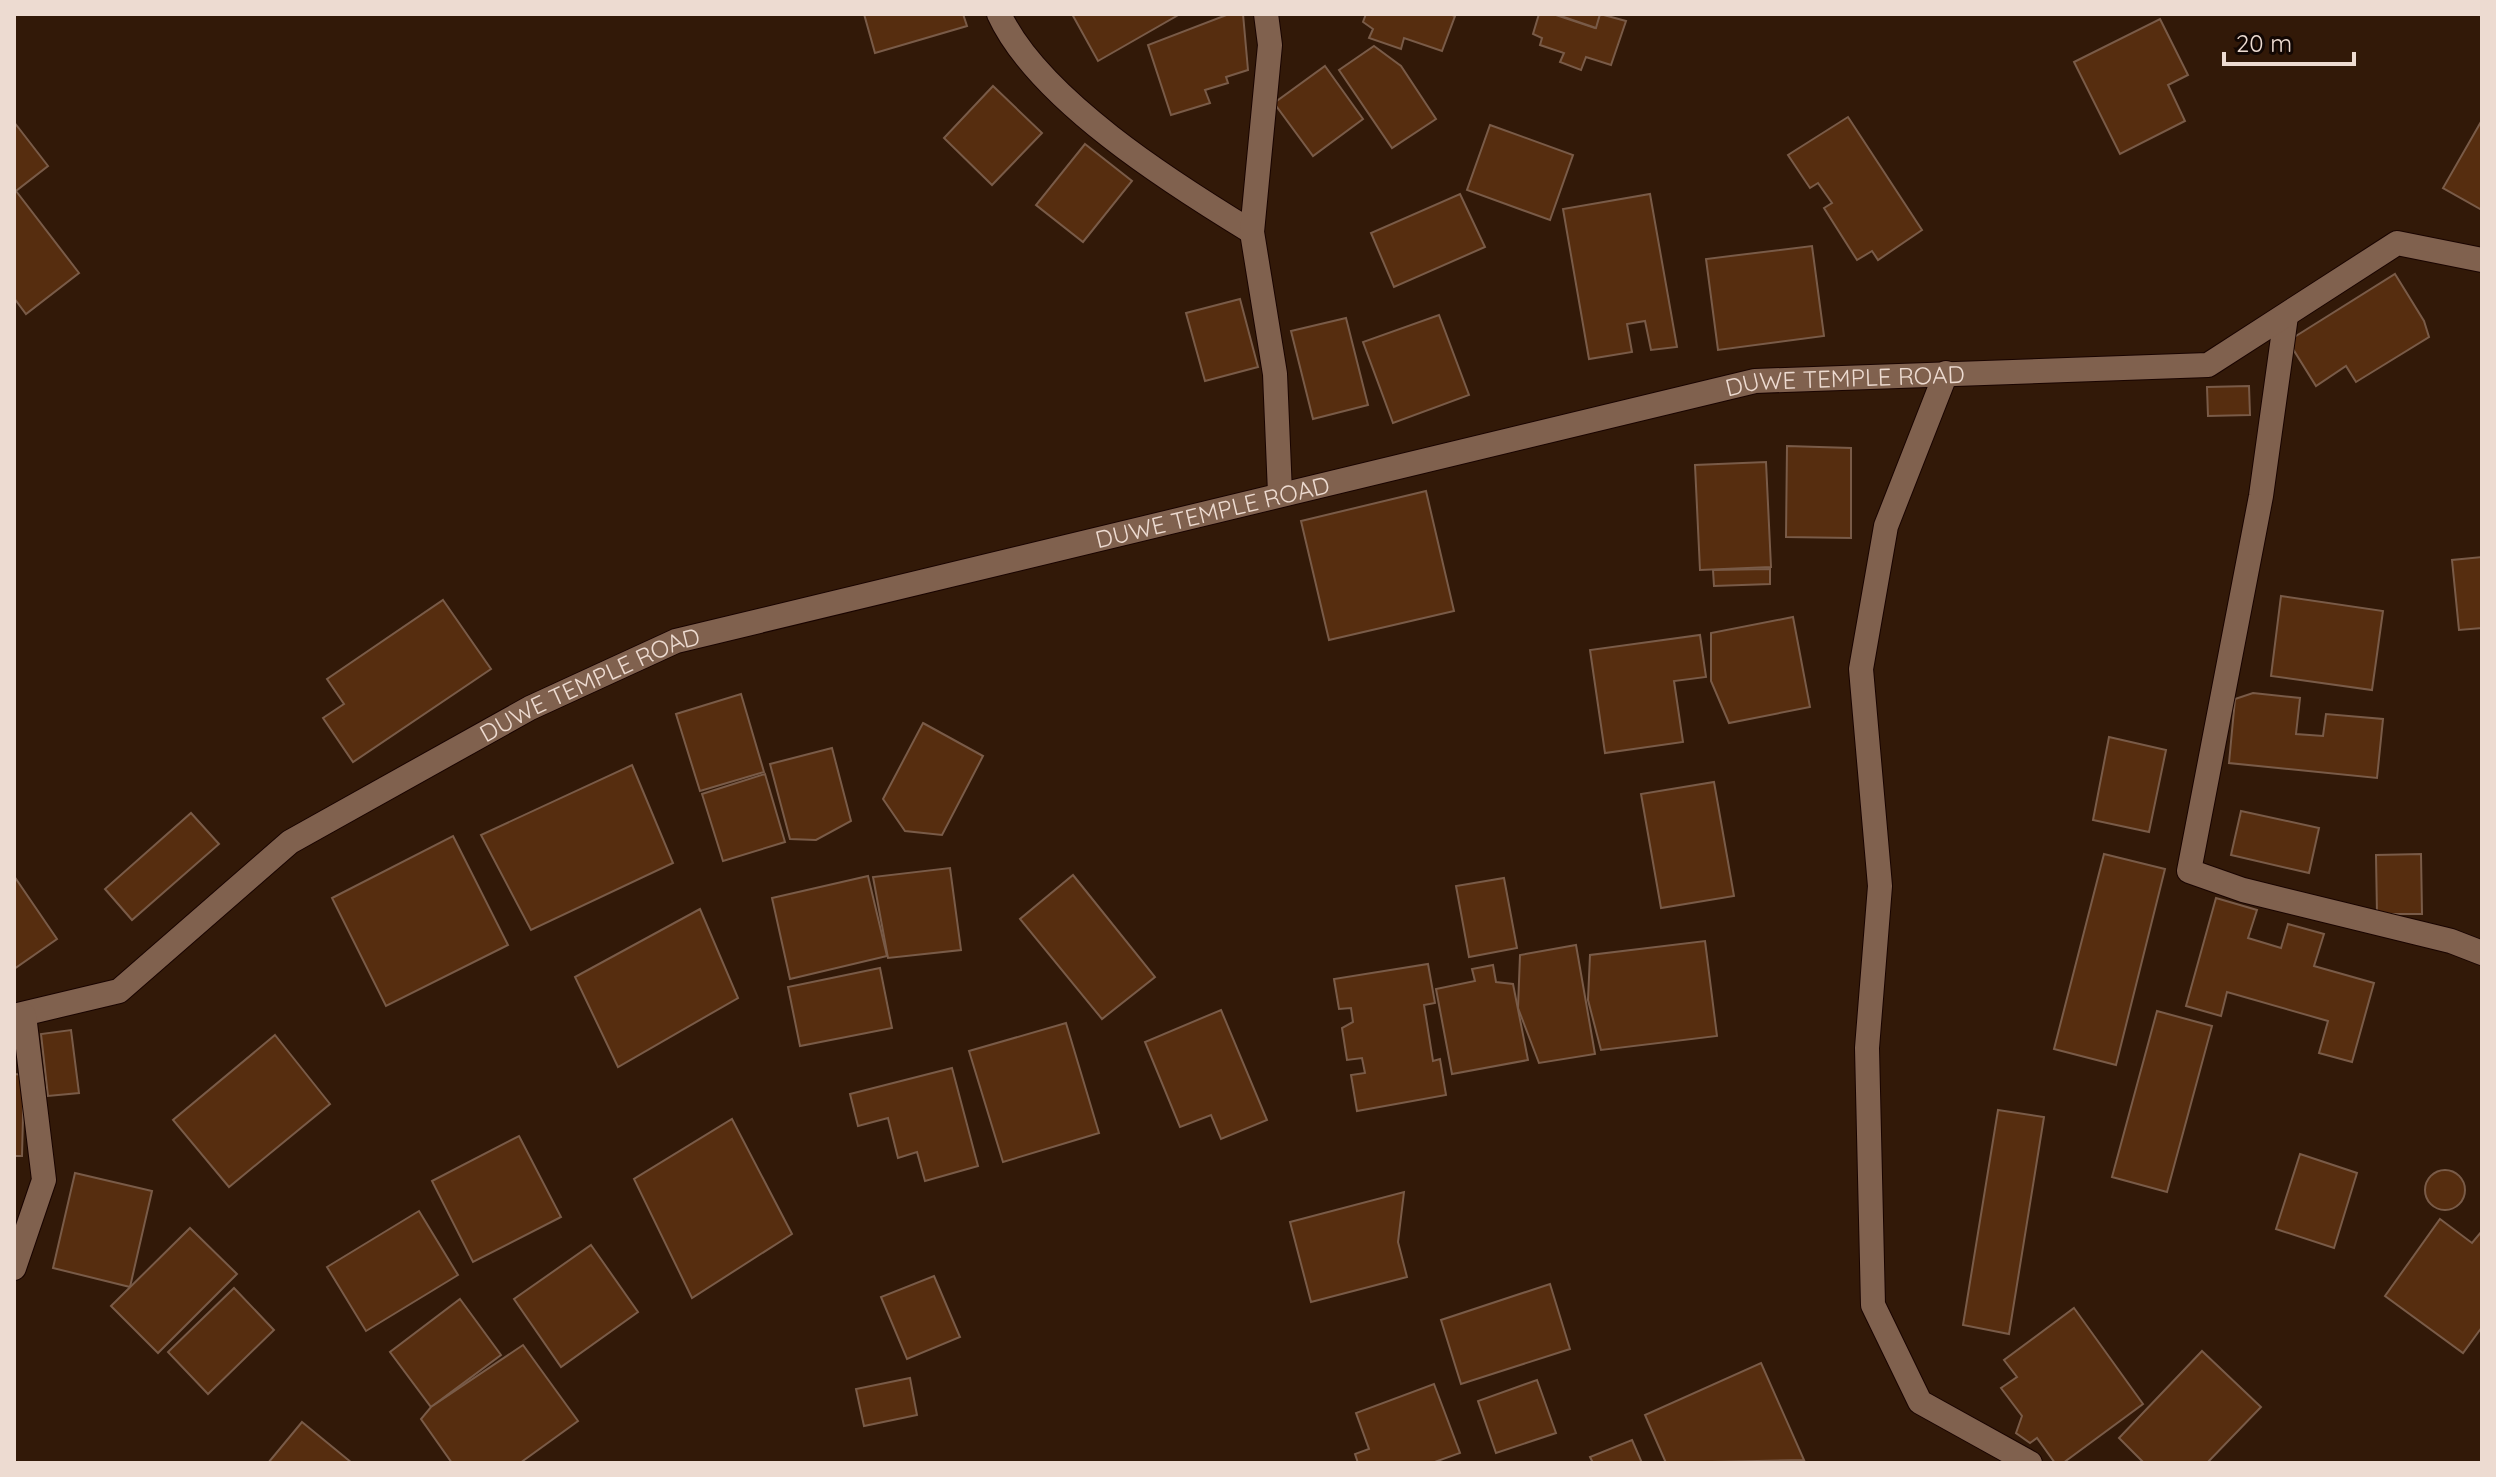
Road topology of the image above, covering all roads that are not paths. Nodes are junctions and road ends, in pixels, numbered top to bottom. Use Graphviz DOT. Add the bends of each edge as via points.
graph roads {
  1 [pos="999,14"];
  2 [pos="1266,14"];
  3 [pos="1252,232"];
  4 [pos="2482,260"];
  5 [pos="2286,316"];
  6 [pos="1946,373"];
  7 [pos="1280,493"];
  8 [pos="2482,953"];
  9 [pos="19,1016"];
  10 [pos="14,1268"];
  11 [pos="2030,1463"];
  1 -- 3 [label="street" via="1060,94 1183,190"];
  2 -- 3 [label="street" via="1270,45"];
  3 -- 7 [label="street" via="1275,374"];
  4 -- 5 [label="street, DUWE TEMPLE ROAD" via="2397,243"];
  5 -- 6 [label="street, DUWE TEMPLE ROAD" via="2208,365"];
  5 -- 8 [label="street" via="2261,496 2189,871"];
  6 -- 7 [label="street, DUWE TEMPLE ROAD" via="1755,381"];
  6 -- 11 [label="street" via="1886,526 1861,669 1880,886 1867,1048 1873,1305 1920,1402"];
  7 -- 9 [label="street, DUWE TEMPLE ROAD" via="676,641 530,708 290,842 119,991"];
  9 -- 10 [label="street" via="44,1180"];
}
